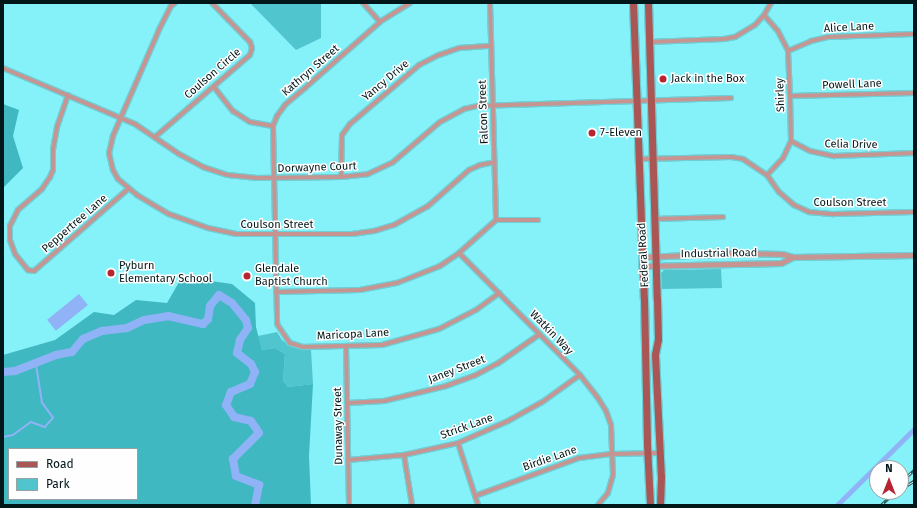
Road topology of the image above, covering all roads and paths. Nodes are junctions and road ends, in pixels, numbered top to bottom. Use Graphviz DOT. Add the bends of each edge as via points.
graph roads {
  1 [pos="175,3"];
  2 [pos="212,3"];
  3 [pos="363,3"];
  4 [pos="410,3"];
  5 [pos="490,3"];
  6 [pos="634,3"];
  7 [pos="648,3"];
  8 [pos="771,3"];
  9 [pos="764,16"];
  10 [pos="380,22"];
  11 [pos="914,34"];
  12 [pos="635,42"];
  13 [pos="649,42"];
  14 [pos="491,46"];
  15 [pos="788,51"];
  16 [pos="3,68"];
  17 [pos="214,87"];
  18 [pos="914,93"];
  19 [pos="68,95"];
  20 [pos="790,96"];
  21 [pos="731,98"];
  22 [pos="638,100"];
  23 [pos="649,100"];
  24 [pos="492,105"];
  25 [pos="121,118"];
  26 [pos="273,126"];
  27 [pos="156,137"];
  28 [pos="791,141"];
  29 [pos="914,153"];
  30 [pos="639,159"];
  31 [pos="652,159"];
  32 [pos="495,162"];
  33 [pos="767,175"];
  34 [pos="341,177"];
  35 [pos="273,178"];
  36 [pos="129,188"];
  37 [pos="914,212"];
  38 [pos="723,217"];
  39 [pos="654,219"];
  40 [pos="496,220"];
  41 [pos="538,220"];
  42 [pos="274,235"];
  43 [pos="459,253"];
  44 [pos="736,253"];
  45 [pos="914,255"];
  46 [pos="655,256"];
  47 [pos="643,257"];
  48 [pos="793,257"];
  49 [pos="736,264"];
  50 [pos="643,266"];
  51 [pos="656,266"];
  52 [pos="276,292"];
  53 [pos="499,293"];
  54 [pos="540,334"];
  55 [pos="293,344"];
  56 [pos="346,346"];
  57 [pos="644,362"];
  58 [pos="656,362"];
  59 [pos="580,375"];
  60 [pos="348,403"];
  61 [pos="458,443"];
  62 [pos="647,453"];
  63 [pos="658,453"];
  64 [pos="613,454"];
  65 [pos="404,455"];
  66 [pos="348,460"];
  67 [pos="475,496"];
  68 [pos="349,505"];
  69 [pos="412,505"];
  70 [pos="478,505"];
  71 [pos="598,505"];
  72 [pos="650,505"];
  73 [pos="660,505"];
  1 -- 25 [label="street" via="159,30"];
  2 -- 17 [label="street, Coulson Circle" via="246,37 252,48 250,55"];
  3 -- 10 [label="street"];
  4 -- 10 [label="street, Kathryn Street"];
  5 -- 14 [label="street, Falcon Street"];
  6 -- 12 [label="main road, Federal Road"];
  7 -- 13 [label="main road, Federal Road"];
  8 -- 9 [label="street"];
  9 -- 13 [label="street" via="750,29 730,38"];
  9 -- 15 [label="street, Shirley" via="778,31"];
  10 -- 26 [label="street, Kathryn Street" via="285,106"];
  11 -- 15 [label="street, Alice Lane" via="828,37"];
  12 -- 13 [label="main road"];
  12 -- 22 [label="main road, Federal Road"];
  13 -- 23 [label="main road, Federal Road"];
  14 -- 24 [label="street, Falcon Street"];
  14 -- 34 [label="street, Yancy Drive" via="459,48 419,65 350,124 342,135"];
  15 -- 20 [label="street, Shirley"];
  16 -- 19 [label="street, Dorwayne Court"];
  17 -- 26 [label="street" via="233,111 250,122"];
  17 -- 27 [label="street, Coulson Circle"];
  18 -- 20 [label="street, Powell Lane"];
  19 -- 25 [label="street, Dorwayne Court"];
  19 -- 36 [label="street, Peppertree Lane" via="56,126 53,170 42,189 18,210 10,226 11,248 31,271"];
  20 -- 28 [label="street, Shirley"];
  21 -- 23 [label="street, Dorwayne Court"];
  22 -- 23 [label="street, Dorwayne Court"];
  22 -- 24 [label="street, Dorwayne Court"];
  22 -- 30 [label="main road, Federal Road"];
  23 -- 31 [label="main road, Federal Road"];
  24 -- 32 [label="street, Falcon Street"];
  24 -- 34 [label="street, Dorwayne Court" via="464,109 440,122 386,166 368,174"];
  25 -- 27 [label="street, Dorwayne Court"];
  25 -- 36 [label="street, Coulson Street" via="112,136 109,153 118,179"];
  26 -- 35 [label="street, Kathryn Street"];
  27 -- 35 [label="street, Dorwayne Court" via="185,158 214,171 244,177"];
  28 -- 29 [label="street, Celia Drive" via="810,151 834,156"];
  28 -- 33 [label="street, Shirley" via="783,158"];
  30 -- 31 [label="street, Coulson Street"];
  30 -- 47 [label="main road, Federal Road"];
  31 -- 33 [label="street, Coulson Street" via="731,157 743,159"];
  31 -- 39 [label="main road, Federal Road"];
  32 -- 40 [label="street, Falcon Street"];
  32 -- 42 [label="street, Coulson Street" via="469,170 427,207 394,225 352,234"];
  33 -- 37 [label="street, Coulson Street" via="785,198 809,212"];
  34 -- 35 [label="street, Dorwayne Court"];
  35 -- 42 [label="street, Kathryn Street"];
  36 -- 42 [label="street, Coulson Street" via="150,204 192,223 236,234"];
  38 -- 39 [label="street"];
  39 -- 46 [label="main road, Federal Road"];
  40 -- 41 [label="street"];
  40 -- 43 [label="street"];
  42 -- 52 [label="street, Kathryn Street"];
  43 -- 52 [label="street" via="429,272 397,283 360,290"];
  43 -- 53 [label="street, Watkin Way"];
  44 -- 46 [label="street, Industrial Road"];
  44 -- 48 [label="street, Industrial Road" via="782,254"];
  44 -- 49 [label="street"];
  45 -- 48 [label="street, Industrial Road"];
  46 -- 47 [label="street, Industrial Road"];
  46 -- 51 [label="main road, Federal Road"];
  47 -- 50 [label="main road, Federal Road"];
  48 -- 49 [label="street, Industrial Road" via="781,263"];
  49 -- 51 [label="street, Industrial Road"];
  50 -- 51 [label="street, Industrial Road"];
  50 -- 57 [label="main road, Federal Road"];
  51 -- 58 [label="main road, Federal Road"];
  52 -- 55 [label="street, Kathryn Street" via="277,324"];
  53 -- 54 [label="street, Watkin Way"];
  53 -- 56 [label="street, Maricopa Lane" via="476,310 439,330 382,345"];
  54 -- 59 [label="street, Watkin Way"];
  54 -- 60 [label="street, Janey Street" via="497,364 474,376 446,386 384,401"];
  55 -- 56 [label="street, Maricopa Lane" via="302,347"];
  56 -- 60 [label="street, Dunaway Street"];
  57 -- 58 [label="main road"];
  57 -- 62 [label="main road, Federal Road"];
  58 -- 63 [label="main road, Federal Road"];
  59 -- 61 [label="street, Strick Lane" via="541,403"];
  59 -- 64 [label="street, Watkin Way" via="606,411"];
  60 -- 66 [label="street, Dunaway Street"];
  61 -- 65 [label="street, Strick Lane"];
  61 -- 67 [label="street"];
  62 -- 63 [label="street, Birdie Lane"];
  62 -- 64 [label="street, Birdie Lane"];
  62 -- 72 [label="main road, Federal Road"];
  63 -- 73 [label="main road, Federal Road" via="661,477"];
  64 -- 67 [label="street, Birdie Lane" via="579,458"];
  64 -- 71 [label="street, Watkin Way" via="611,484 608,493"];
  65 -- 66 [label="street, Strick Lane"];
  65 -- 69 [label="street"];
  66 -- 68 [label="street, Dunaway Street"];
  67 -- 70 [label="street"];
}
